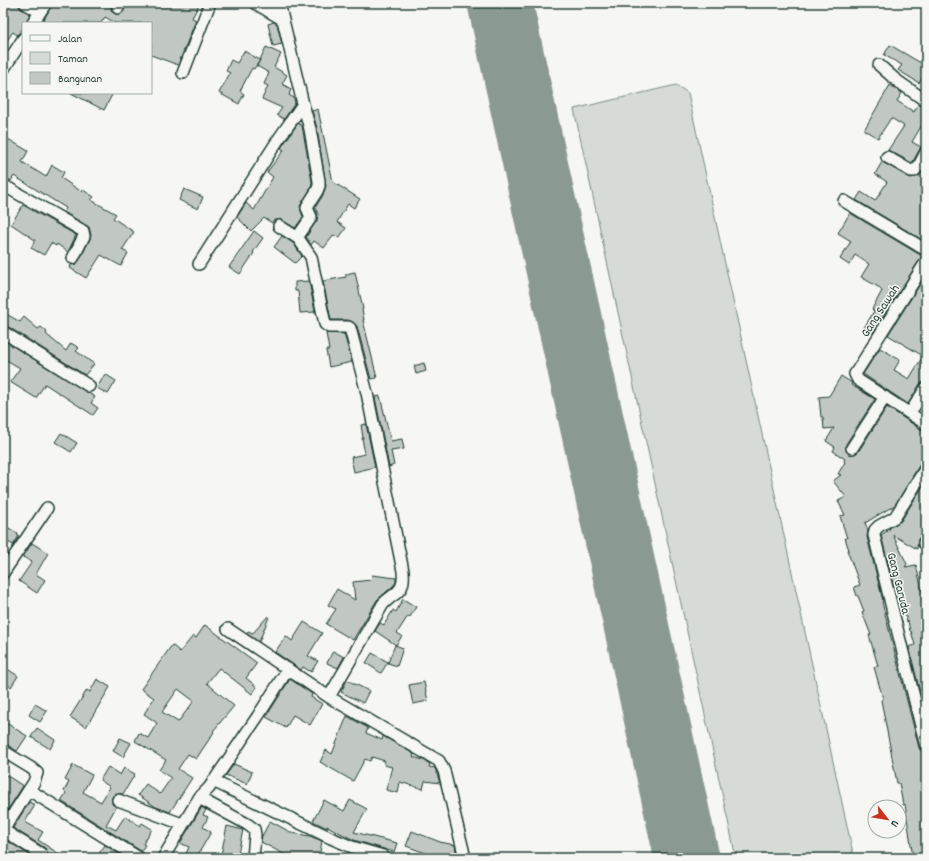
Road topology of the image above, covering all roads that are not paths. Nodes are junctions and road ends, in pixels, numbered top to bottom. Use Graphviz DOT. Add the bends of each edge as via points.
graph roads {
  1 [pos="25,3"];
  2 [pos="210,3"];
  3 [pos="255,3"];
  4 [pos="279,3"];
  5 [pos="43,8"];
  6 [pos="282,19"];
  7 [pos="34,22"];
  8 [pos="22,41"];
  9 [pos="879,65"];
  10 [pos="3,70"];
  11 [pos="183,73"];
  12 [pos="926,101"];
  13 [pos="303,104"];
  14 [pos="926,152"];
  15 [pos="887,157"];
  16 [pos="3,185"];
  17 [pos="844,201"];
  18 [pos="279,226"];
  19 [pos="298,238"];
  20 [pos="926,250"];
  21 [pos="73,258"];
  22 [pos="926,262"];
  23 [pos="199,264"];
  24 [pos="3,332"];
  25 [pos="89,386"];
  26 [pos="926,388"];
  27 [pos="885,397"];
  28 [pos="910,413"];
  29 [pos="926,424"];
  30 [pos="852,448"];
  31 [pos="926,468"];
  32 [pos="47,508"];
  33 [pos="3,573"];
  34 [pos="228,629"];
  35 [pos="288,669"];
  36 [pos="329,697"];
  37 [pos="926,746"];
  38 [pos="3,751"];
  39 [pos="214,781"];
  40 [pos="29,790"];
  41 [pos="199,798"];
  42 [pos="118,800"];
  43 [pos="182,824"];
  44 [pos="3,830"];
  45 [pos="41,854"];
  46 [pos="383,856"];
  47 [pos="139,858"];
  48 [pos="163,858"];
  49 [pos="253,858"];
  50 [pos="465,858"];
  1 -- 5 [label="street"];
  2 -- 11 [label="street"];
  3 -- 6 [label="street"];
  4 -- 6 [label="street"];
  5 -- 7 [label="street"];
  6 -- 13 [label="street"];
  8 -- 10 [label="street"];
  9 -- 12 [label="street"];
  13 -- 19 [label="street" via="310,129 319,186 307,208 310,219"];
  13 -- 23 [label="street"];
  14 -- 15 [label="street" via="914,171"];
  16 -- 21 [label="street" via="83,231 84,236"];
  17 -- 20 [label="street"];
  18 -- 19 [label="street"];
  19 -- 36 [label="street" via="311,258 325,324 350,328 367,393 404,571 401,588 383,604"];
  22 -- 27 [label="street, Gang Sawah" via="855,374 858,380"];
  24 -- 25 [label="street"];
  26 -- 28 [label="street"];
  27 -- 28 [label="street"];
  27 -- 30 [label="street"];
  28 -- 29 [label="street"];
  31 -- 37 [label="street, Gang Garuda" via="895,517 879,526 874,535"];
  32 -- 33 [label="street"];
  34 -- 35 [label="street"];
  35 -- 36 [label="street"];
  35 -- 39 [label="street"];
  36 -- 50 [label="street" via="435,757 442,765"];
  38 -- 40 [label="street" via="37,774"];
  39 -- 41 [label="street"];
  39 -- 46 [label="street" via="337,841"];
  40 -- 44 [label="street"];
  40 -- 47 [label="street"];
  41 -- 43 [label="street"];
  41 -- 49 [label="street" via="254,829"];
  42 -- 43 [label="street"];
  43 -- 48 [label="street"];
  44 -- 45 [label="street"];
}
